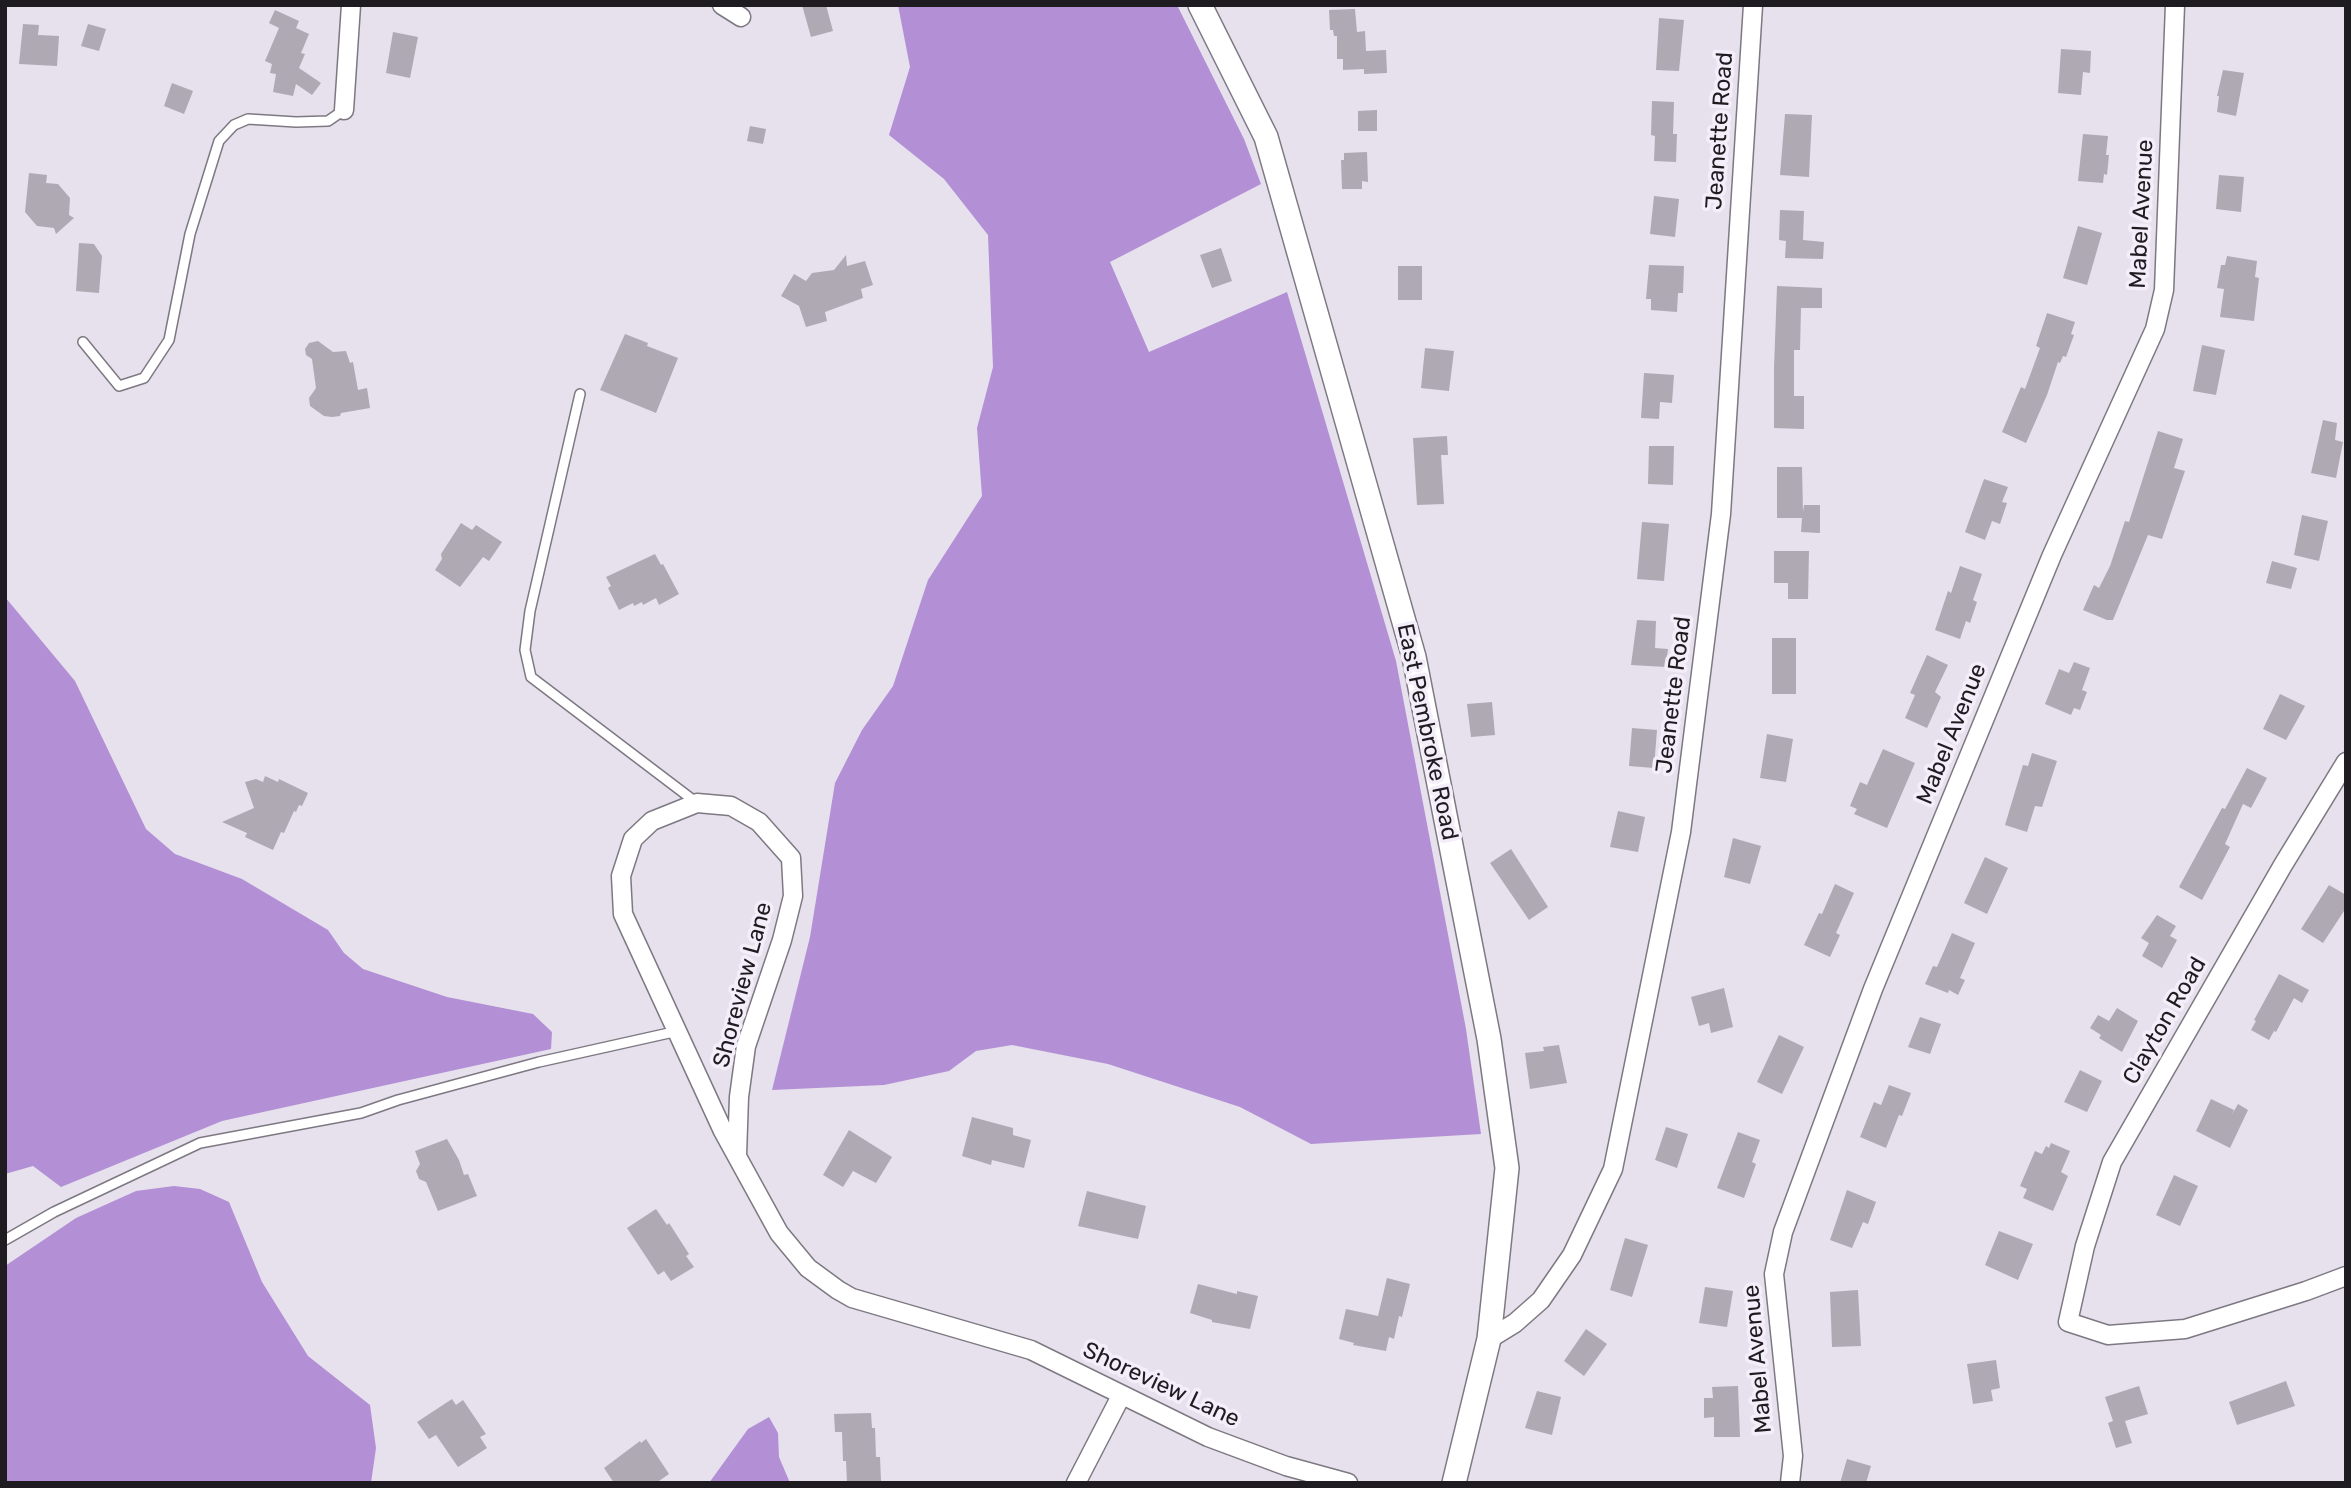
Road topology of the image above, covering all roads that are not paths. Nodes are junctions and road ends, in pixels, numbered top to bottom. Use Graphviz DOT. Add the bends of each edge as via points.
graph roads {
  1 [pos="351,5"];
  2 [pos="722,5"];
  3 [pos="1200,5"];
  4 [pos="1752,5"];
  5 [pos="2175,5"];
  6 [pos="741,17"];
  7 [pos="344,110"];
  8 [pos="83,342"];
  9 [pos="580,394"];
  10 [pos="2346,762"];
  11 [pos="696,803"];
  12 [pos="678,1031"];
  13 [pos="737,1155"];
  14 [pos="5,1240"];
  15 [pos="2346,1276"];
  16 [pos="1489,1339"];
  17 [pos="1121,1396"];
  18 [pos="1076,1483"];
  19 [pos="1348,1483"];
  20 [pos="1454,1483"];
  21 [pos="1790,1483"];
  1 -- 7 [label="street"];
  2 -- 6 [label="street"];
  3 -- 16 [label="street, East Pembroke Road" via="1266,137 1414,657 1489,1039 1507,1168"];
  4 -- 16 [label="street, Jeanette Road" via="1721,514 1681,832 1613,1169 1572,1255 1541,1300"];
  5 -- 21 [label="street, Mabel Avenue" via="2165,290 2155,329 2052,555 1873,989 1783,1232 1774,1273 1793,1456"];
  7 -- 8 [label="lane" via="328,121 248,119 233,125 219,141 190,234 169,340 144,378 118,386"];
  9 -- 11 [label="lane" via="530,611 525,650 531,677"];
  10 -- 15 [label="street, Clayton Road" via="2112,1162 2068,1322 2108,1335 2185,1329"];
  11 -- 12 [label="street, Shoreview Lane" via="652,821 633,839 621,876 622,914"];
  11 -- 13 [label="street, Shoreview Lane" via="731,806 759,822 791,858 793,895 785,929 746,1046"];
  12 -- 13 [label="street, Shoreview Lane"];
  12 -- 14 [label="lane" via="539,1062 361,1113 200,1143"];
  13 -- 17 [label="street, Shoreview Lane" via="779,1233 808,1268 838,1290 1031,1350"];
  16 -- 20 [label="street, East Pembroke Road"];
  17 -- 18 [label="street"];
  17 -- 19 [label="street, Shoreview Lane" via="1208,1437"];
}
